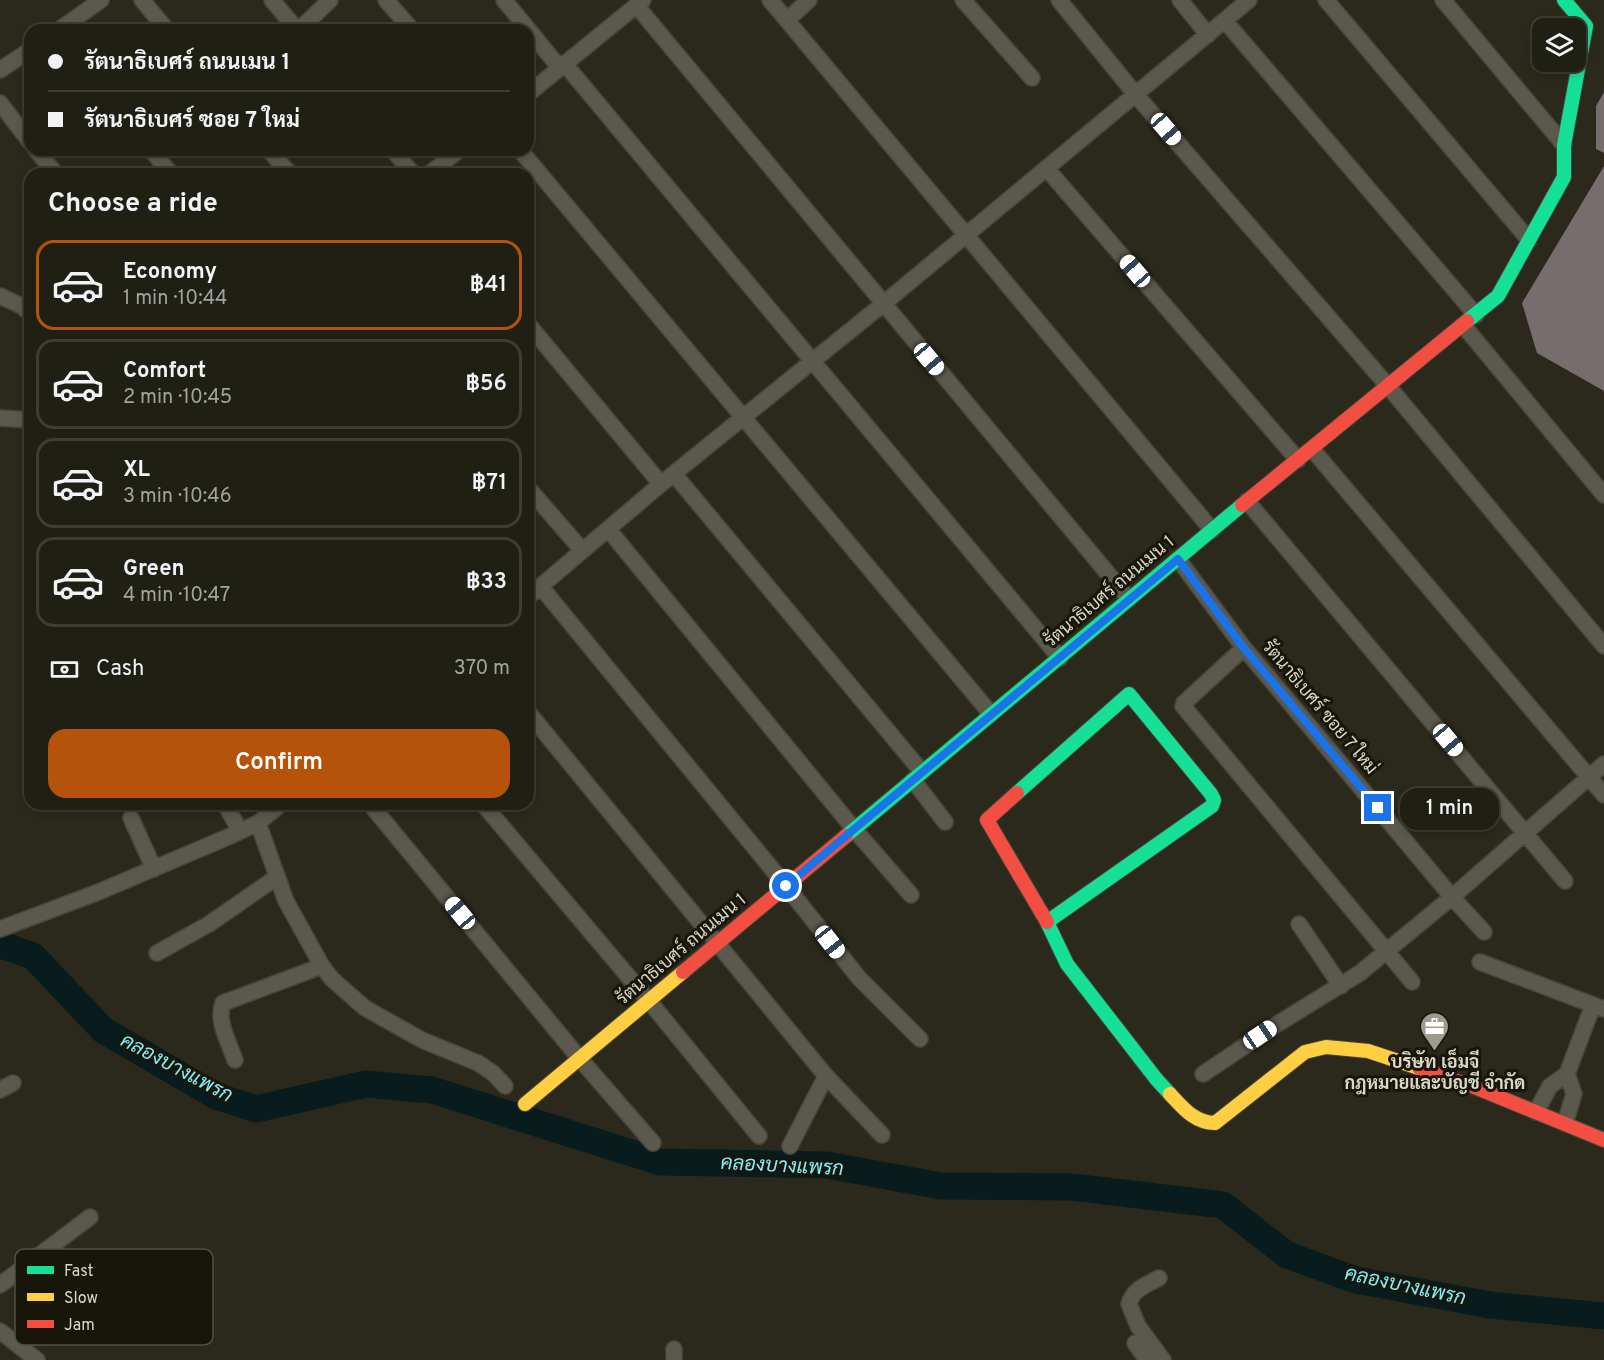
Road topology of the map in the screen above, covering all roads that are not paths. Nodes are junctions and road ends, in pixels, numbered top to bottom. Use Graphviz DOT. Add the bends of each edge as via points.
graph roads {
  1 [pos="101,0"];
  2 [pos="142,0"];
  3 [pos="272,0"];
  4 [pos="330,0"];
  5 [pos="386,0"];
  6 [pos="504,0"];
  7 [pos="770,0"];
  8 [pos="809,0"];
  9 [pos="963,0"];
  10 [pos="1059,0"];
  11 [pos="1180,0"];
  12 [pos="1249,0"];
  13 [pos="1326,0"];
  14 [pos="1443,0"];
  15 [pos="1564,0"];
  16 [pos="632,4"];
  17 [pos="787,20"];
  18 [pos="1225,21"];
  19 [pos="67,24"];
  20 [pos="163,24"];
  21 [pos="293,24"];
  22 [pos="304,24"];
  23 [pos="407,24"];
  24 [pos="525,24"];
  25 [pos="534,34"];
  26 [pos="1208,35"];
  27 [pos="24,54"];
  28 [pos="562,65"];
  29 [pos="0,70"];
  30 [pos="1032,78"];
  31 [pos="534,89"];
  32 [pos="1136,95"];
  33 [pos="0,103"];
  34 [pos="24,134"];
  35 [pos="1564,145"];
  36 [pos="41,156"];
  37 [pos="156,156"];
  38 [pos="274,156"];
  39 [pos="398,156"];
  40 [pos="452,156"];
  41 [pos="525,156"];
  42 [pos="51,168"];
  43 [pos="166,168"];
  44 [pos="285,168"];
  45 [pos="408,168"];
  46 [pos="436,168"];
  47 [pos="1047,168"];
  48 [pos="966,234"];
  49 [pos="1529,240"];
  50 [pos="0,296"];
  51 [pos="883,304"];
  52 [pos="24,308"];
  53 [pos="1476,315"];
  54 [pos="1463,326"];
  55 [pos="534,331"];
  56 [pos="813,361"];
  57 [pos="1389,386"];
  58 [pos="743,417"];
  59 [pos="0,418"];
  60 [pos="24,420"];
  61 [pos="1312,449"];
  62 [pos="1298,460"];
  63 [pos="674,474"];
  64 [pos="661,484"];
  65 [pos="534,495"];
  66 [pos="1604,495"];
  67 [pos="1247,501"];
  68 [pos="608,529"];
  69 [pos="1212,530"];
  70 [pos="582,550"];
  71 [pos="1178,559"];
  72 [pos="541,587"];
  73 [pos="534,592"];
  74 [pos="1130,599"];
  75 [pos="1604,646"];
  76 [pos="1244,648"];
  77 [pos="1060,657"];
  78 [pos="991,714"];
  79 [pos="534,719"];
  80 [pos="1604,764"];
  81 [pos="918,776"];
  82 [pos="1589,777"];
  83 [pos="1604,795"];
  84 [pos="228,810"];
  85 [pos="274,810"];
  86 [pos="375,810"];
  87 [pos="488,810"];
  88 [pos="131,818"];
  89 [pos="945,822"];
  90 [pos="258,823"];
  91 [pos="854,829"];
  92 [pos="240,831"];
  93 [pos="1525,832"];
  94 [pos="154,869"];
  95 [pos="277,877"];
  96 [pos="1565,881"];
  97 [pos="786,886"];
  98 [pos="911,895"];
  99 [pos="1452,897"];
  100 [pos="1047,921"];
  101 [pos="1299,924"];
  102 [pos="0,929"];
  103 [pos="1484,932"];
  104 [pos="717,944"];
  105 [pos="1386,950"];
  106 [pos="157,952"];
  107 [pos="1480,962"];
  108 [pos="322,966"];
  109 [pos="1412,982"];
  110 [pos="1341,986"];
  111 [pos="649,1001"];
  112 [pos="1598,1007"];
  113 [pos="920,1039"];
  114 [pos="580,1059"];
  115 [pos="235,1060"];
  116 [pos="1203,1074"];
  117 [pos="1567,1074"];
  118 [pos="826,1076"];
  119 [pos="505,1086"];
  120 [pos="525,1104"];
  121 [pos="1536,1112"];
  122 [pos="1564,1123"];
  123 [pos="882,1135"];
  124 [pos="759,1136"];
  125 [pos="1604,1140"];
  126 [pos="653,1143"];
  127 [pos="790,1146"];
  128 [pos="90,1217"];
  129 [pos="48,1249"];
  130 [pos="15,1274"];
  131 [pos="1159,1278"];
  132 [pos="0,1286"];
  133 [pos="0,1331"];
  134 [pos="15,1343"];
  135 [pos="1135,1343"];
  136 [pos="18,1345"];
  137 [pos="37,1360"];
  138 [pos="1147,1360"];
  139 [pos="1163,1360"];
  1 -- 19 [label="street"];
  2 -- 20 [label="street"];
  3 -- 21 [label="street"];
  4 -- 22 [label="street"];
  5 -- 23 [label="street"];
  6 -- 24 [label="street"];
  7 -- 17 [label="street"];
  8 -- 17 [label="street"];
  9 -- 30 [label="street"];
  10 -- 32 [label="street"];
  11 -- 26 [label="street"];
  12 -- 18 [label="street"];
  13 -- 49 [label="street"];
  14 -- 35 [label="street"];
  15 -- 35 [label="street, รัตนาธิเบศร์ ถนนเมน 1" via="1586,26"];
  16 -- 28 [label="street"];
  16 -- 51 [label="street"];
  17 -- 48 [label="street"];
  18 -- 26 [label="street"];
  18 -- 53 [label="street"];
  25 -- 28 [label="street"];
  26 -- 32 [label="street"];
  27 -- 29 [label="street"];
  28 -- 31 [label="street"];
  28 -- 56 [label="street"];
  32 -- 47 [label="street"];
  32 -- 57 [label="street"];
  33 -- 34 [label="street"];
  35 -- 49 [label="street, รัตนาธิเบศร์ ถนนเมน 1" via="1564,177"];
  36 -- 42 [label="street"];
  37 -- 43 [label="street"];
  38 -- 44 [label="street"];
  39 -- 45 [label="street"];
  40 -- 46 [label="street"];
  41 -- 58 [label="street"];
  47 -- 48 [label="street"];
  47 -- 62 [label="street"];
  48 -- 51 [label="street"];
  48 -- 69 [label="street"];
  49 -- 53 [label="street, รัตนาธิเบศร์ ถนนเมน 1" via="1498,296"];
  50 -- 52 [label="street"];
  51 -- 56 [label="street"];
  51 -- 74 [label="street"];
  53 -- 54 [label="street, รัตนาธิเบศร์ ถนนเมน 1"];
  54 -- 57 [label="street, รัตนาธิเบศร์ ถนนเมน 1"];
  54 -- 66 [label="street"];
  55 -- 64 [label="street"];
  56 -- 58 [label="street"];
  56 -- 77 [label="street"];
  57 -- 61 [label="street, รัตนาธิเบศร์ ถนนเมน 1"];
  57 -- 75 [label="street"];
  58 -- 63 [label="street"];
  58 -- 78 [label="street"];
  59 -- 60 [label="street"];
  61 -- 62 [label="street, รัตนาธิเบศร์ ถนนเมน 1"];
  61 -- 82 [label="street"];
  62 -- 67 [label="street, รัตนาธิเบศร์ ถนนเมน 1"];
  63 -- 64 [label="street"];
  63 -- 81 [label="street"];
  64 -- 68 [label="street"];
  65 -- 70 [label="street"];
  67 -- 69 [label="street, รัตนาธิเบศร์ ถนนเมน 1"];
  67 -- 93 [label="street"];
  68 -- 70 [label="street"];
  68 -- 91 [label="street"];
  69 -- 71 [label="street, รัตนาธิเบศร์ ถนนเมน 1"];
  70 -- 72 [label="street"];
  71 -- 74 [label="street, รัตนาธิเบศร์ ถนนเมน 1"];
  71 -- 76 [label="street, รัตนาธิเบศร์ ซอย 7 ใหม่"];
  72 -- 73 [label="street"];
  72 -- 97 [label="street"];
  74 -- 77 [label="street, รัตนาธิเบศร์ ถนนเมน 1"];
  76 -- 99 [label="street, รัตนาธิเบศร์ ซอย 7 ใหม่"];
  76 -- 105 [label="street" via="1183,706"];
  77 -- 78 [label="street, รัตนาธิเบศร์ ถนนเมน 1"];
  78 -- 81 [label="street, รัตนาธิเบศร์ ถนนเมน 1"];
  79 -- 104 [label="street"];
  80 -- 82 [label="street"];
  81 -- 89 [label="street"];
  81 -- 91 [label="street, รัตนาธิเบศร์ ถนนเมน 1"];
  82 -- 83 [label="street"];
  82 -- 93 [label="street"];
  84 -- 92 [label="street"];
  85 -- 90 [label="street"];
  86 -- 114 [label="street"];
  87 -- 111 [label="street"];
  88 -- 94 [label="street"];
  90 -- 92 [label="street"];
  90 -- 95 [label="street"];
  91 -- 97 [label="street, รัตนาธิเบศร์ ถนนเมน 1"];
  91 -- 98 [label="street"];
  92 -- 94 [label="street"];
  93 -- 96 [label="street"];
  93 -- 99 [label="street"];
  94 -- 102 [label="street"];
  95 -- 106 [label="street" via="209,924"];
  95 -- 108 [label="street"];
  97 -- 104 [label="street, รัตนาธิเบศร์ ถนนเมน 1"];
  97 -- 113 [label="street" via="859,978"];
  99 -- 103 [label="street, รัตนาธิเบศร์ ซอย 7 ใหม่"];
  99 -- 105 [label="street"];
  100 -- 100 [label="street" via="1212,806 1211,794 1129,694 987,820"];
  100 -- 121 [label="street" via="1067,964 1157,1080 1203,1123 1215,1123 1305,1052 1326,1047 1368,1051"];
  101 -- 110 [label="street"];
  104 -- 111 [label="street, รัตนาธิเบศร์ ถนนเมน 1"];
  104 -- 118 [label="street"];
  105 -- 109 [label="street"];
  105 -- 110 [label="street"];
  107 -- 112 [label="street"];
  108 -- 115 [label="street" via="223,1003 222,1024"];
  108 -- 119 [label="street" via="365,1008 422,1040 478,1064"];
  110 -- 116 [label="street"];
  111 -- 114 [label="street, รัตนาธิเบศร์ ถนนเมน 1"];
  111 -- 124 [label="street"];
  112 -- 117 [label="street"];
  114 -- 120 [label="street, รัตนาธิเบศร์ ถนนเมน 1"];
  114 -- 126 [label="street"];
  117 -- 121 [label="street" via="1550,1086"];
  117 -- 122 [label="street" via="1574,1094"];
  118 -- 123 [label="street"];
  118 -- 127 [label="street"];
  121 -- 122 [label="street"];
  122 -- 125 [label="street"];
  128 -- 129 [label="street"];
  130 -- 132 [label="street"];
  131 -- 139 [label="street" via="1137,1290 1129,1304 1138,1326"];
  133 -- 134 [label="street"];
  135 -- 138 [label="street"];
  136 -- 137 [label="street"];
}
